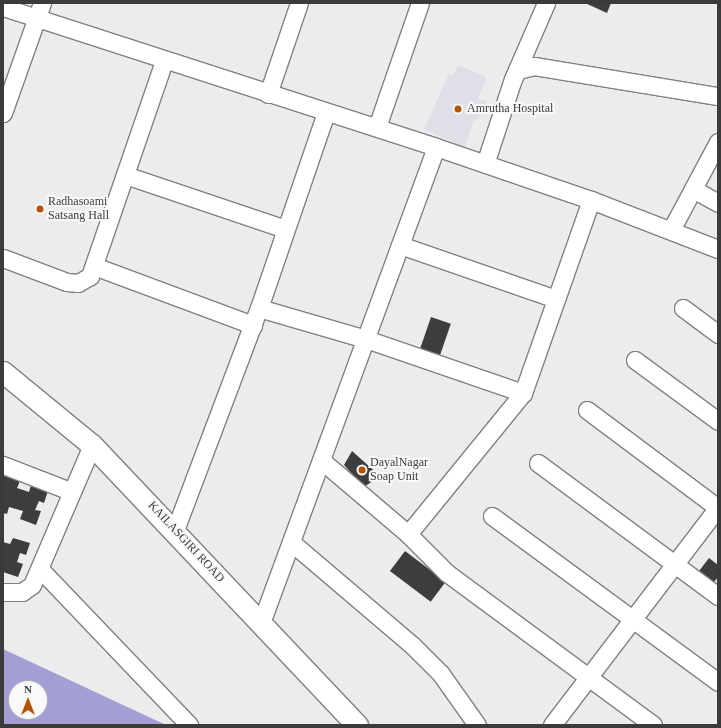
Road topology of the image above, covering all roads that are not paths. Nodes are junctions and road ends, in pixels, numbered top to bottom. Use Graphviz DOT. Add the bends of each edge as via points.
graph roads {
  1 [pos="42,3"];
  2 [pos="299,3"];
  3 [pos="420,3"];
  4 [pos="546,3"];
  5 [pos="3,7"];
  6 [pos="37,19"];
  7 [pos="164,61"];
  8 [pos="518,70"];
  9 [pos="268,94"];
  10 [pos="718,96"];
  11 [pos="326,112"];
  12 [pos="3,113"];
  13 [pos="377,128"];
  14 [pos="718,142"];
  15 [pos="436,147"];
  16 [pos="485,164"];
  17 [pos="125,175"];
  18 [pos="693,189"];
  19 [pos="591,200"];
  20 [pos="718,203"];
  21 [pos="285,229"];
  22 [pos="671,230"];
  23 [pos="400,245"];
  24 [pos="718,249"];
  25 [pos="3,258"];
  26 [pos="94,266"];
  27 [pos="556,299"];
  28 [pos="259,308"];
  29 [pos="683,308"];
  30 [pos="253,325"];
  31 [pos="718,334"];
  32 [pos="366,339"];
  33 [pos="635,360"];
  34 [pos="3,372"];
  35 [pos="523,393"];
  36 [pos="587,410"];
  37 [pos="718,421"];
  38 [pos="92,445"];
  39 [pos="321,460"];
  40 [pos="538,463"];
  41 [pos="3,465"];
  42 [pos="70,491"];
  43 [pos="718,508"];
  44 [pos="492,516"];
  45 [pos="175,530"];
  46 [pos="408,534"];
  47 [pos="291,542"];
  48 [pos="674,564"];
  49 [pos="40,569"];
  50 [pos="3,592"];
  51 [pos="718,596"];
  52 [pos="632,618"];
  53 [pos="261,623"];
  54 [pos="589,679"];
  55 [pos="718,682"];
  56 [pos="189,725"];
  57 [pos="357,725"];
  58 [pos="477,725"];
  59 [pos="552,725"];
  60 [pos="653,725"];
  1 -- 6 [label="street"];
  2 -- 9 [label="street"];
  3 -- 13 [label="street"];
  4 -- 8 [label="street"];
  5 -- 6 [label="street"];
  6 -- 7 [label="street"];
  6 -- 12 [label="street"];
  7 -- 9 [label="street"];
  7 -- 17 [label="street"];
  8 -- 10 [label="street" via="534,66"];
  8 -- 16 [label="street"];
  9 -- 11 [label="street"];
  11 -- 13 [label="street"];
  11 -- 21 [label="street"];
  13 -- 15 [label="street"];
  14 -- 18 [label="street"];
  15 -- 16 [label="street"];
  15 -- 23 [label="street"];
  16 -- 19 [label="street"];
  17 -- 21 [label="street"];
  17 -- 26 [label="street"];
  18 -- 20 [label="street"];
  18 -- 22 [label="street"];
  19 -- 22 [label="street"];
  19 -- 27 [label="street"];
  21 -- 28 [label="street"];
  22 -- 24 [label="street"];
  23 -- 27 [label="street"];
  23 -- 32 [label="street"];
  25 -- 26 [label="street" via="78,283 90,276"];
  26 -- 30 [label="street"];
  27 -- 35 [label="street"];
  28 -- 30 [label="street"];
  28 -- 32 [label="street"];
  29 -- 31 [label="street"];
  30 -- 45 [label="street"];
  32 -- 35 [label="street"];
  32 -- 39 [label="street"];
  33 -- 37 [label="street"];
  34 -- 38 [label="street, KAILASGIRI ROAD"];
  35 -- 46 [label="street"];
  36 -- 43 [label="street"];
  38 -- 42 [label="street"];
  38 -- 45 [label="street, KAILASGIRI ROAD"];
  39 -- 46 [label="street"];
  39 -- 47 [label="street"];
  40 -- 48 [label="street"];
  41 -- 42 [label="street"];
  42 -- 49 [label="street"];
  43 -- 48 [label="street"];
  44 -- 52 [label="street"];
  45 -- 53 [label="street, KAILASGIRI ROAD"];
  46 -- 54 [label="street" via="447,572"];
  47 -- 53 [label="street"];
  47 -- 58 [label="street" via="414,646 441,674"];
  48 -- 51 [label="street"];
  48 -- 52 [label="street"];
  49 -- 50 [label="street" via="32,585 22,592"];
  49 -- 56 [label="street"];
  52 -- 54 [label="street"];
  52 -- 55 [label="street"];
  53 -- 57 [label="street, KAILASGIRI ROAD"];
  54 -- 59 [label="street"];
  54 -- 60 [label="street"];
}
